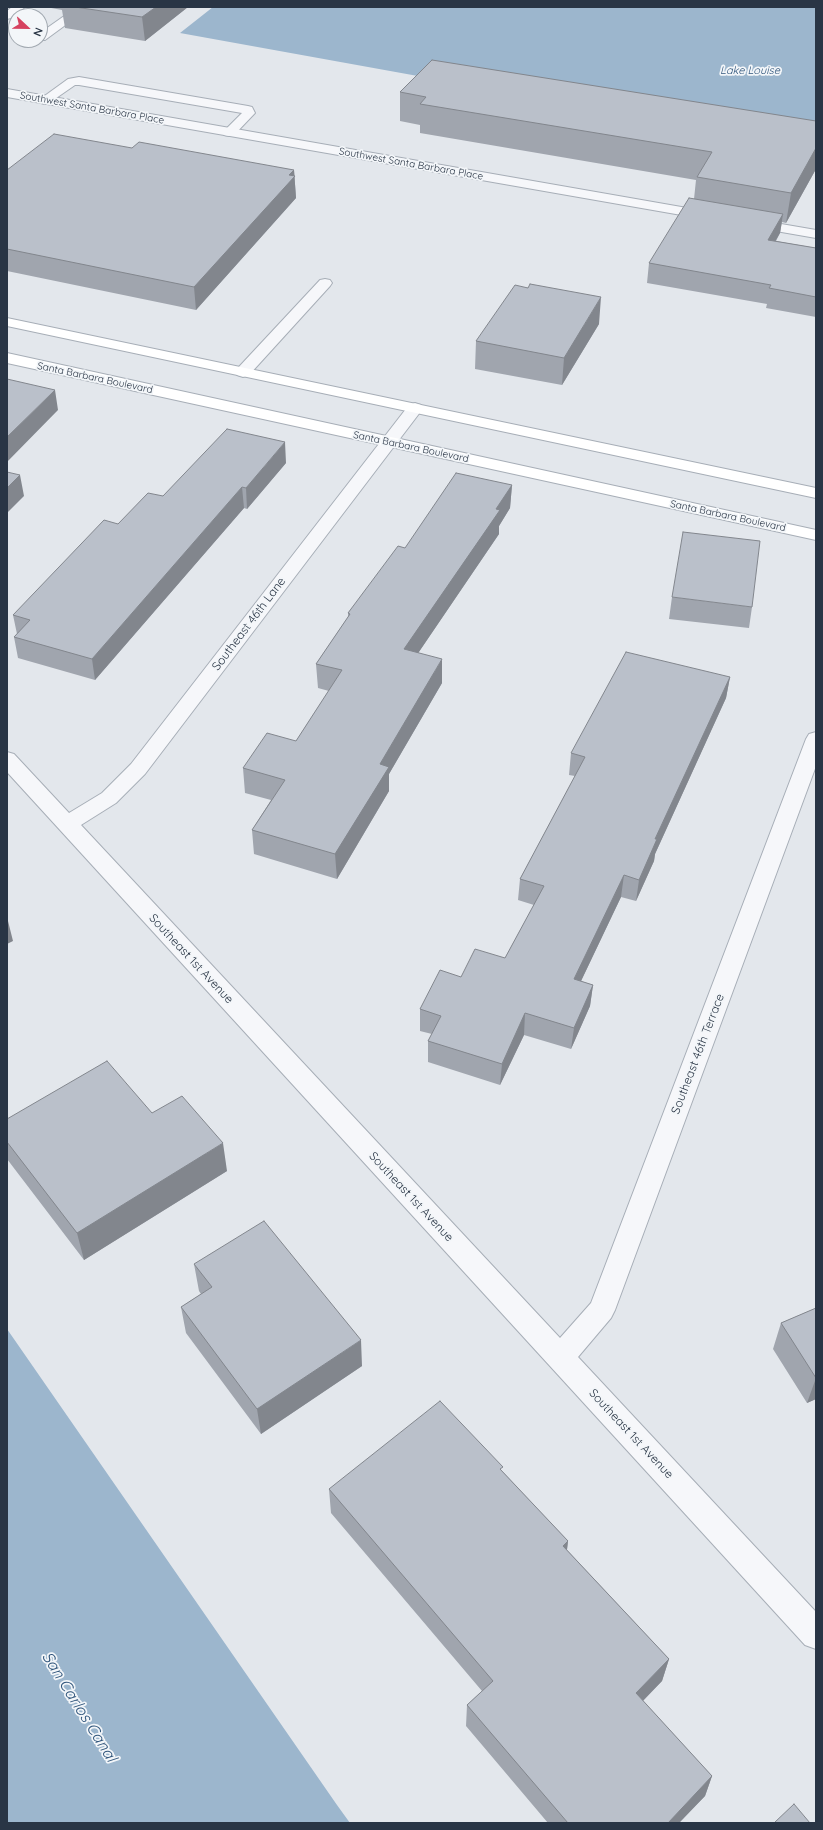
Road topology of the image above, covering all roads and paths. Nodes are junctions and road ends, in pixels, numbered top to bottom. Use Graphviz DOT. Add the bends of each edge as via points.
graph roads {
  1 [pos="84,7"];
  2 [pos="48,21"];
  3 [pos="62,23"];
  4 [pos="48,33"];
  5 [pos="7,93"];
  6 [pos="45,100"];
  7 [pos="230,132"];
  8 [pos="722,218"];
  9 [pos="737,220"];
  10 [pos="816,234"];
  11 [pos="325,283"];
  12 [pos="7,322"];
  13 [pos="7,358"];
  14 [pos="243,372"];
  15 [pos="415,408"];
  16 [pos="388,442"];
  17 [pos="816,493"];
  18 [pos="816,535"];
  19 [pos="816,739"];
  20 [pos="7,759"];
  21 [pos="67,824"];
  22 [pos="560,1357"];
  23 [pos="816,1634"];
  1 -- 3 [label="street"];
  2 -- 3 [label="street"];
  3 -- 4 [label="street"];
  5 -- 6 [label="street, Southwest Santa Barbara Place"];
  6 -- 7 [label="street, Southwest Santa Barbara Place"];
  6 -- 7 [label="street" via="72,82 79,81 248,110 249,113"];
  7 -- 8 [label="street, Southwest Santa Barbara Place"];
  9 -- 10 [label="street"];
  11 -- 14 [label="street"];
  12 -- 14 [label="main road"];
  13 -- 16 [label="main road, Santa Barbara Boulevard"];
  14 -- 15 [label="main road"];
  15 -- 16 [label="street, Southeast 46th Lane"];
  15 -- 17 [label="main road"];
  16 -- 18 [label="main road, Santa Barbara Boulevard"];
  16 -- 21 [label="street, Southeast 46th Lane" via="138,768 109,798"];
  19 -- 22 [label="street, Southeast 46th Terrace" via="602,1310"];
  20 -- 21 [label="street, Southeast 1st Avenue"];
  21 -- 22 [label="street, Southeast 1st Avenue"];
  22 -- 23 [label="street, Southeast 1st Avenue"];
}
